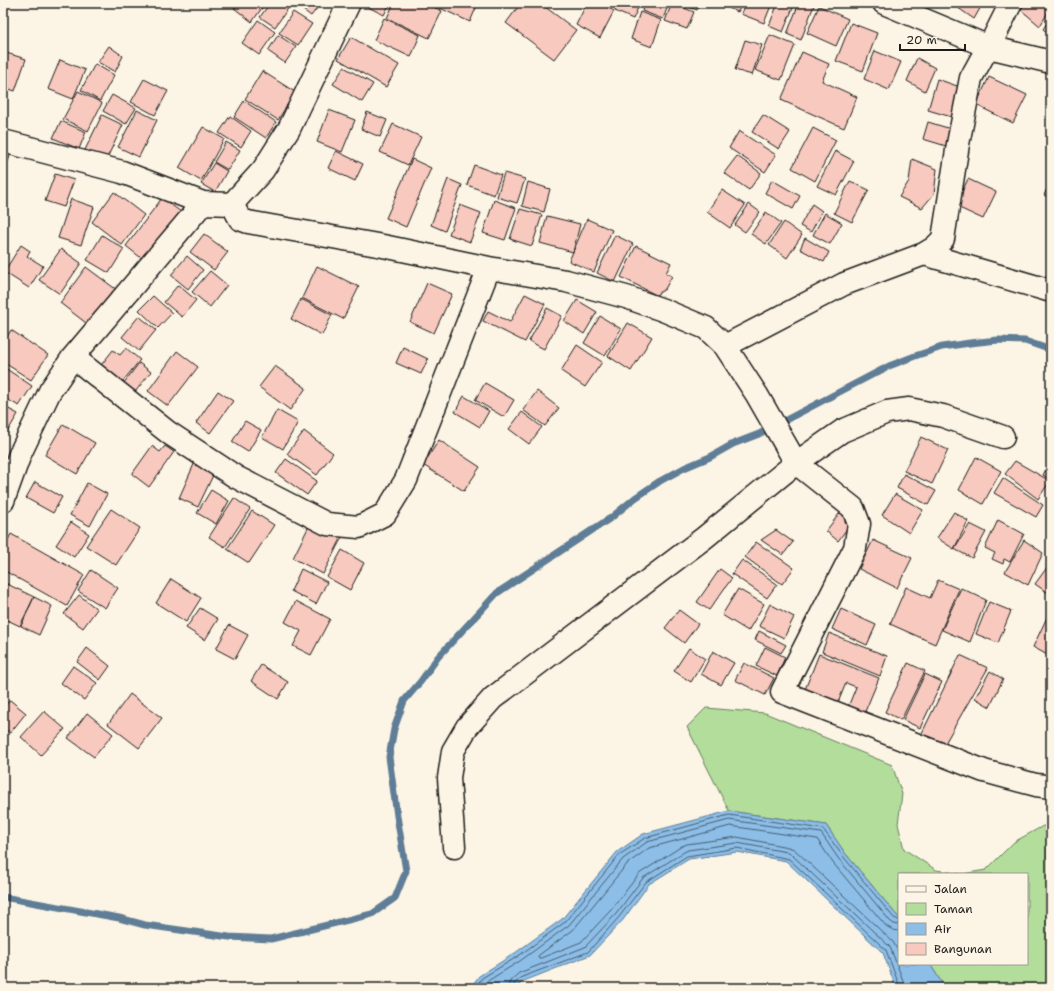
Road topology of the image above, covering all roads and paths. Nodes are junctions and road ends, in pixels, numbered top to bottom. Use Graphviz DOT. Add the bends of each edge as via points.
graph roads {
  1 [pos="349,3"];
  2 [pos="884,3"];
  3 [pos="1011,3"];
  4 [pos="989,47"];
  5 [pos="1051,62"];
  6 [pos="3,141"];
  7 [pos="203,203"];
  8 [pos="232,204"];
  9 [pos="924,254"];
  10 [pos="489,268"];
  11 [pos="1051,291"];
  12 [pos="725,346"];
  13 [pos="73,357"];
  14 [pos="1003,437"];
  15 [pos="791,455"];
  16 [pos="3,501"];
  17 [pos="1051,787"];
  18 [pos="454,847"];
  1 -- 8 [label="street" via="289,129 263,170"];
  2 -- 4 [label="street"];
  3 -- 4 [label="street"];
  4 -- 5 [label="street"];
  4 -- 9 [label="street" via="971,78 943,240"];
  6 -- 7 [label="street" via="122,172"];
  7 -- 8 [label="street"];
  7 -- 13 [label="street"];
  8 -- 10 [label="street" via="240,219 248,222"];
  9 -- 11 [label="street"];
  9 -- 12 [label="street" via="844,284"];
  10 -- 12 [label="street" via="566,281 626,297 706,328"];
  10 -- 13 [label="street" via="406,480 385,514 359,527 326,524 236,477 169,434"];
  12 -- 15 [label="street"];
  13 -- 16 [label="street" via="50,391 20,454"];
  14 -- 15 [label="street" via="943,416 908,409 887,412"];
  15 -- 17 [label="street" via="853,508 859,524 855,548 782,692 984,771"];
  15 -- 18 [label="street" via="704,538 493,698 467,727 453,751 449,778"];
}
